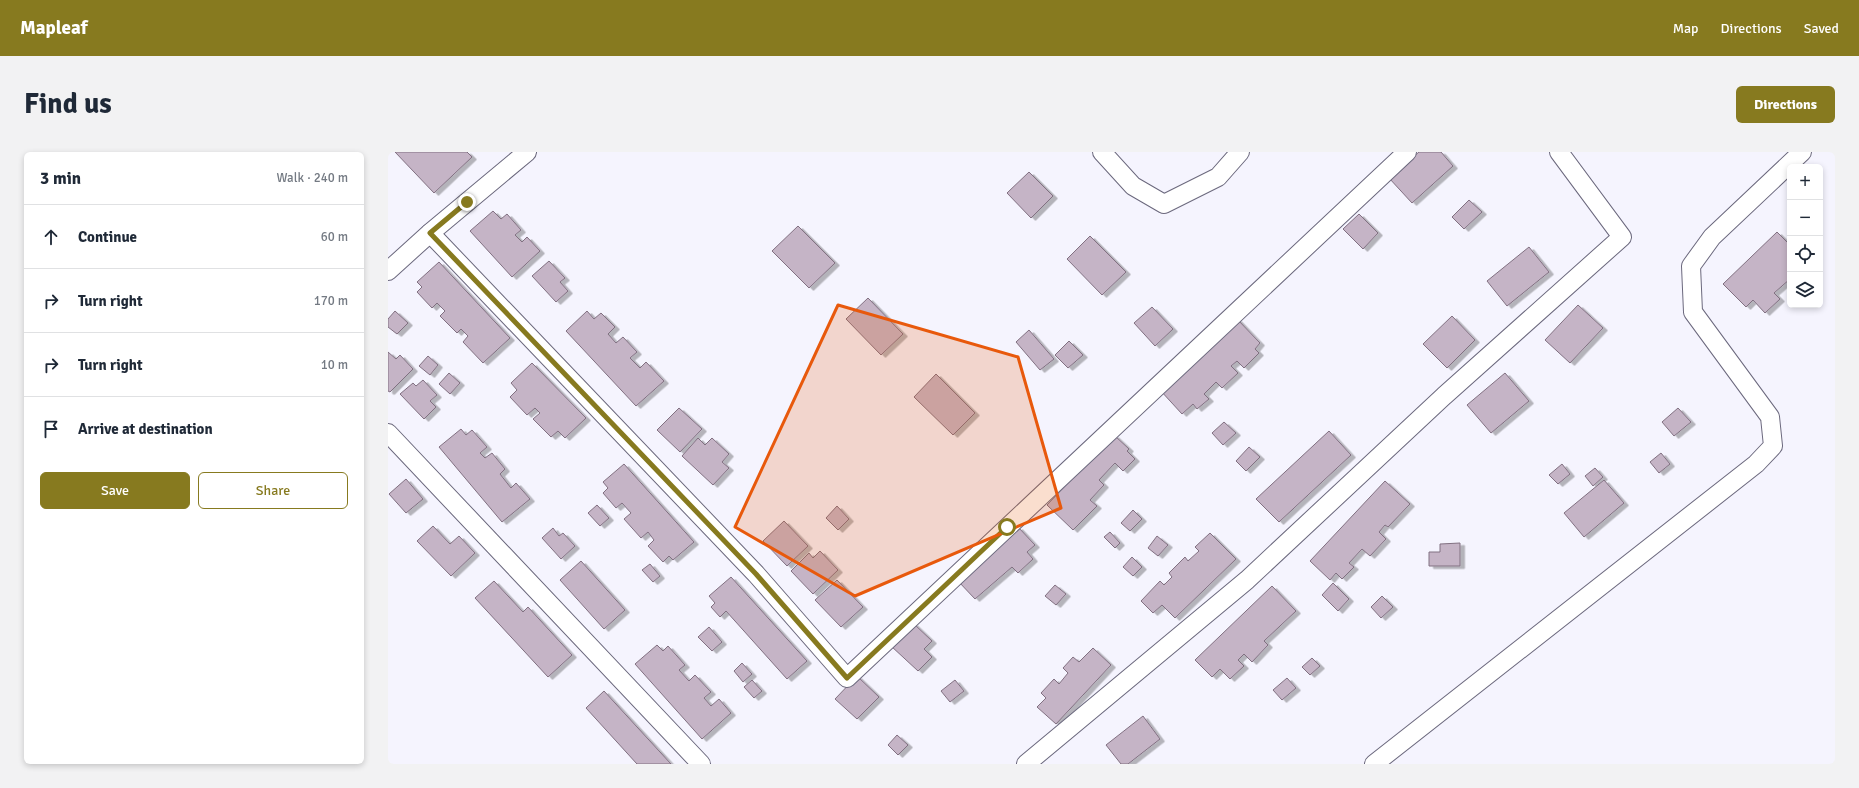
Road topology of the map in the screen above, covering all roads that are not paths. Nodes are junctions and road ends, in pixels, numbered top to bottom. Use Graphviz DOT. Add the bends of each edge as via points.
graph roads {
  1 [pos="527,152"];
  2 [pos="1102,152"];
  3 [pos="1240,152"];
  4 [pos="1407,152"];
  5 [pos="1558,152"];
  6 [pos="1802,152"];
  7 [pos="430,233"];
  8 [pos="388,271"];
  9 [pos="388,433"];
  10 [pos="701,764"];
  11 [pos="1026,764"];
  12 [pos="1374,764"];
  1 -- 7 [label="street"];
  2 -- 3 [label="street" via="1133,186 1164,204 1218,177"];
  4 -- 7 [label="street" via="847,678 756,574"];
  5 -- 11 [label="street" via="1622,237 1444,396 1247,580"];
  6 -- 12 [label="street" via="1712,237 1691,266 1693,312 1770,417 1772,446 1756,464"];
  7 -- 8 [label="street"];
  9 -- 10 [label="street"];
}
